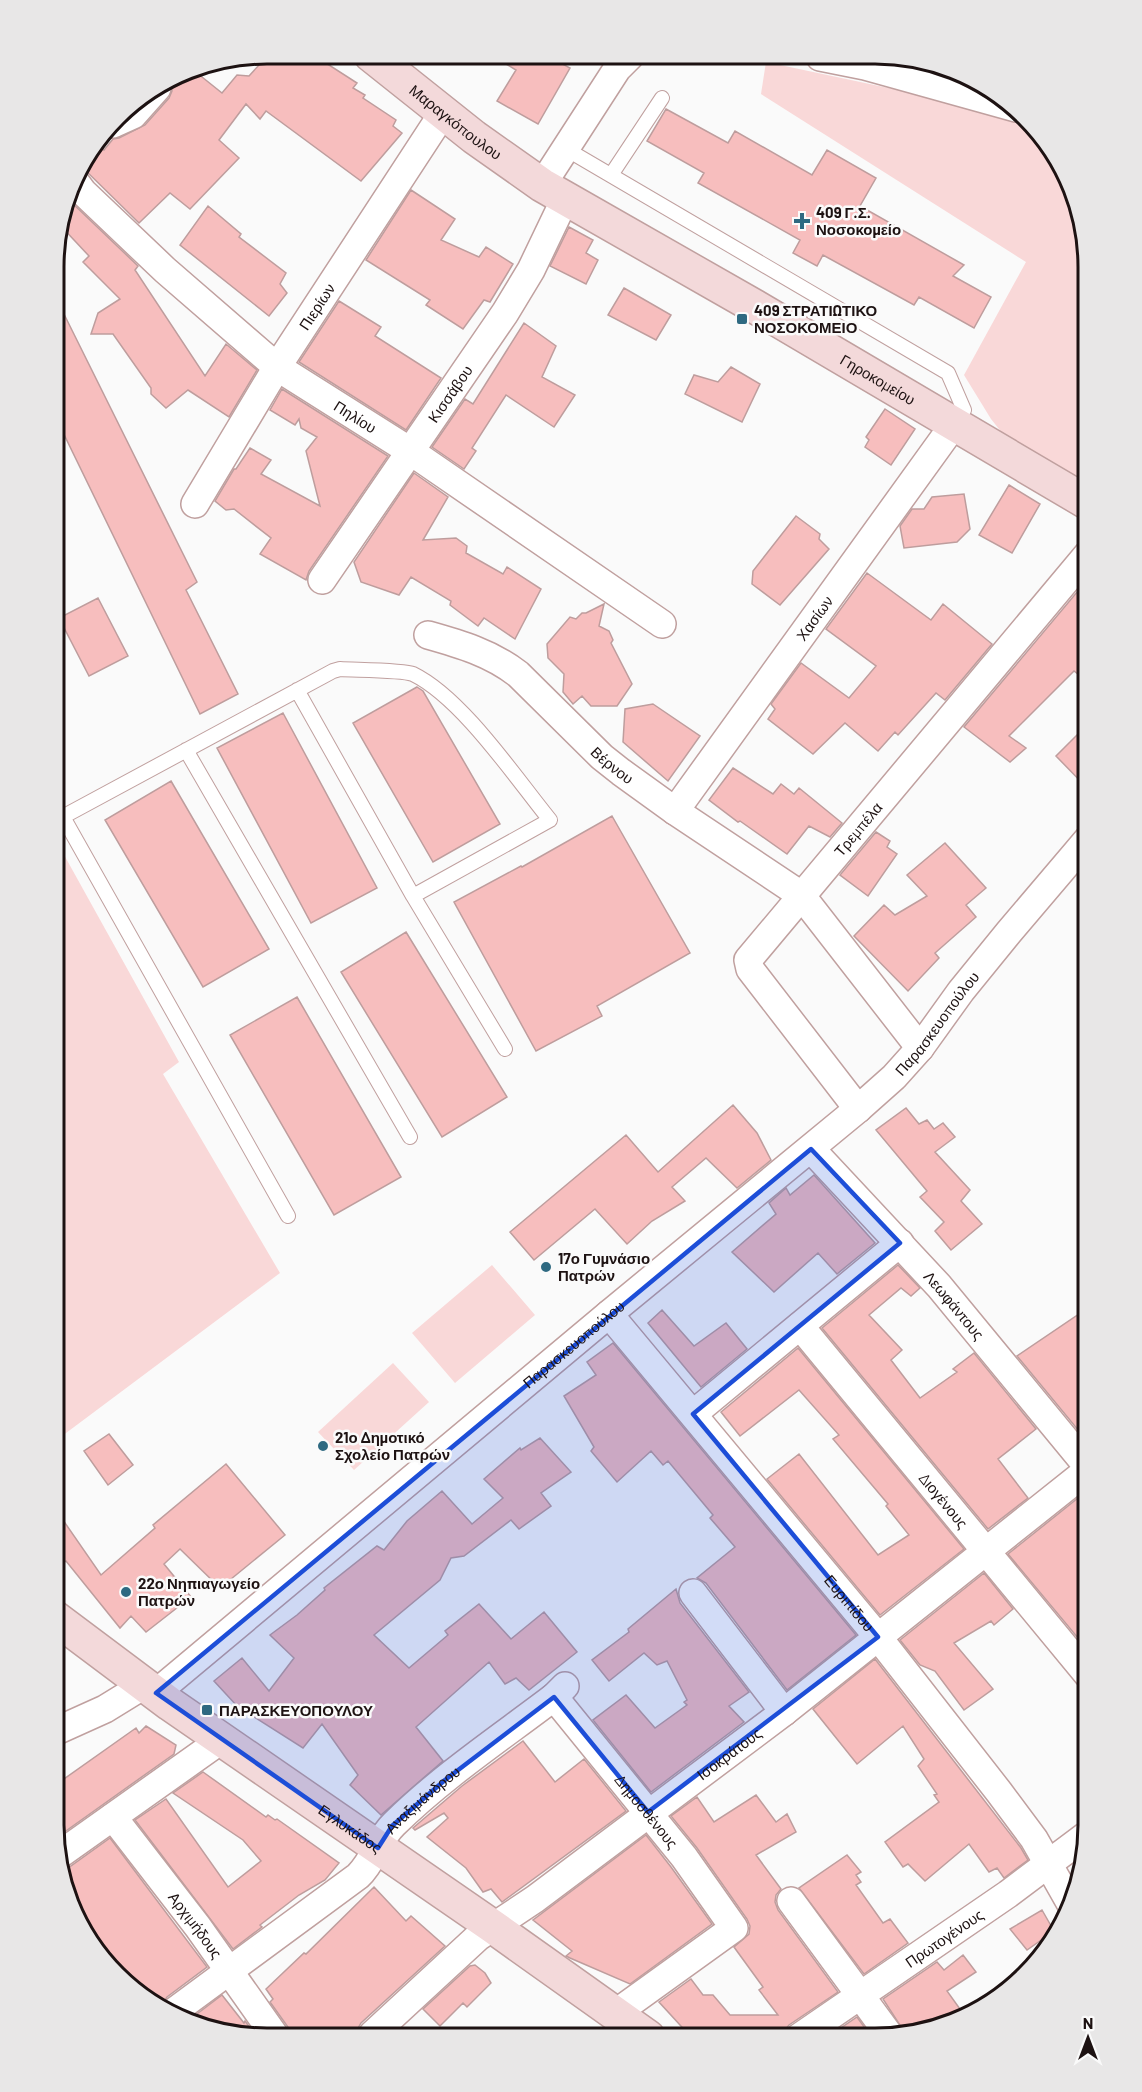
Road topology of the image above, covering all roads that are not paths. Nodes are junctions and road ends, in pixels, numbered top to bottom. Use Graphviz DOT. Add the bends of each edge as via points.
graph roads {
  1 [pos="622,64"];
  2 [pos="855,64"];
  3 [pos="383,65"];
  4 [pos="662,98"];
  5 [pos="988,100"];
  6 [pos="443,113"];
  7 [pos="566,150"];
  8 [pos="611,175"];
  9 [pos="81,189"];
  10 [pos="553,192"];
  11 [pos="277,368"];
  12 [pos="955,423"];
  13 [pos="410,451"];
  14 [pos="1078,497"];
  15 [pos="195,504"];
  16 [pos="1078,567"];
  17 [pos="322,580"];
  18 [pos="662,624"];
  19 [pos="428,635"];
  20 [pos="297,690"];
  21 [pos="186,750"];
  22 [pos="675,811"];
  23 [pos="64,816"];
  24 [pos="64,828"];
  25 [pos="1078,851"];
  26 [pos="801,895"];
  27 [pos="413,896"];
  28 [pos="920,1048"];
  29 [pos="504,1049"];
  30 [pos="858,1109"];
  31 [pos="410,1137"];
  32 [pos="811,1149"];
  33 [pos="288,1216"];
  34 [pos="900,1243"];
  35 [pos="609,1314"];
  36 [pos="800,1326"];
  37 [pos="693,1414"];
  38 [pos="1077,1456"];
  39 [pos="1077,1478"];
  40 [pos="986,1550"];
  41 [pos="693,1593"];
  42 [pos="64,1624"];
  43 [pos="878,1637"];
  44 [pos="1077,1662"];
  45 [pos="150,1689"];
  46 [pos="559,1692"];
  47 [pos="784,1712"];
  48 [pos="64,1727"];
  49 [pos="221,1740"];
  50 [pos="648,1812"];
  51 [pos="113,1816"];
  52 [pos="1076,1843"];
  53 [pos="378,1848"];
  54 [pos="66,1850"];
  55 [pos="1048,1864"];
  56 [pos="1065,1894"];
  57 [pos="791,1901"];
  58 [pos="492,1926"];
  59 [pos="229,1971"];
  60 [pos="861,1996"];
  61 [pos="180,2007"];
  62 [pos="615,2013"];
  63 [pos="884,2027"];
  64 [pos="269,2028"];
  65 [pos="380,2028"];
  66 [pos="636,2028"];
  67 [pos="813,2028"];
  1 -- 7 [label="street, Κισσάβου"];
  2 -- 5 [label="street"];
  3 -- 6 [label="main road, Μαραγκόπουλου"];
  4 -- 8 [label="lane"];
  6 -- 10 [label="main road, Μαραγκόπουλου"];
  6 -- 11 [label="street, Πιερίων"];
  7 -- 8 [label="lane"];
  7 -- 10 [label="street, Κισσάβου"];
  8 -- 12 [label="lane" via="948,373 964,410"];
  9 -- 11 [label="street, Πηλίου" via="165,270"];
  10 -- 12 [label="main road, Γηροκομείου"];
  10 -- 13 [label="street, Κισσάβου" via="531,270"];
  11 -- 13 [label="street, Πηλίου"];
  11 -- 15 [label="street, Πιερίων"];
  12 -- 14 [label="main road, Γηροκομείου"];
  12 -- 22 [label="street, Χασίων"];
  13 -- 17 [label="street, Κισσάβου"];
  13 -- 18 [label="street, Πηλίου"];
  16 -- 26 [label="street, Τρεμπέλα"];
  19 -- 22 [label="street, Βέρνου" via="502,662 602,757"];
  20 -- 21 [label="lane"];
  20 -- 27 [label="lane"];
  20 -- 27 [label="lane" via="340,669 411,673 446,697 550,820"];
  21 -- 23 [label="lane"];
  21 -- 31 [label="lane"];
  22 -- 26 [label="street, Βέρνου"];
  24 -- 33 [label="lane"];
  25 -- 28 [label="street, Παρασκευοπούλου" via="995,948"];
  26 -- 28 [label="street, Βέρνου"];
  26 -- 30 [label="street, Τρεμπέλα" via="748,960 750,969"];
  27 -- 29 [label="lane"];
  28 -- 30 [label="street, Παρασκευοπούλου"];
  30 -- 32 [label="street, Παρασκευοπούλου"];
  32 -- 34 [label="street, Λεωφάντους"];
  32 -- 35 [label="street, Παρασκευοπούλου"];
  34 -- 36 [label="street"];
  34 -- 38 [label="street, Λεωφάντους"];
  35 -- 37 [label="street, Ευριπίδου"];
  35 -- 45 [label="street, Παρασκευοπούλου"];
  36 -- 37 [label="street"];
  36 -- 40 [label="street, Διογένους"];
  37 -- 43 [label="street, Ευριπίδου"];
  39 -- 40 [label="street, Ισοκράτους"];
  40 -- 43 [label="street, Ισοκράτους"];
  40 -- 44 [label="street, Διογένους"];
  41 -- 47 [label="street"];
  42 -- 45 [label="main road, Εγλυκάδος"];
  43 -- 47 [label="street, Ισοκράτους"];
  43 -- 55 [label="street, Ευριπίδου" via="1030,1832"];
  45 -- 48 [label="street, Παρασκευοπούλου"];
  45 -- 49 [label="main road, Εγλυκάδος"];
  46 -- 50 [label="street, Δημοσθένους"];
  46 -- 53 [label="street, Αναξιμάνδρου" via="429,1793 392,1826"];
  47 -- 50 [label="street, Ισοκράτους"];
  49 -- 51 [label="street"];
  49 -- 53 [label="main road, Εγλυκάδος"];
  50 -- 58 [label="street, Ισοκράτους" via="535,1899"];
  50 -- 62 [label="street, Δημοσθένους" via="735,1928"];
  51 -- 54 [label="street"];
  51 -- 59 [label="street, Αρχιμήδους"];
  52 -- 55 [label="street, Πρωτογένους"];
  53 -- 58 [label="main road, Εγλυκάδος"];
  53 -- 59 [label="street, Αναξιμάνδρου" via="372,1861 351,1882"];
  55 -- 56 [label="street, Ευριπίδου"];
  55 -- 60 [label="street, Πρωτογένους"];
  57 -- 60 [label="street"];
  58 -- 62 [label="main road, Εγλυκάδος"];
  58 -- 65 [label="street, Ισοκράτους"];
  59 -- 61 [label="street, Αναξιμάνδρου"];
  59 -- 64 [label="street, Αρχιμήδους"];
  60 -- 63 [label="street"];
  60 -- 67 [label="street, Πρωτογένους"];
  62 -- 66 [label="main road, Εγλυκάδος"];
}
